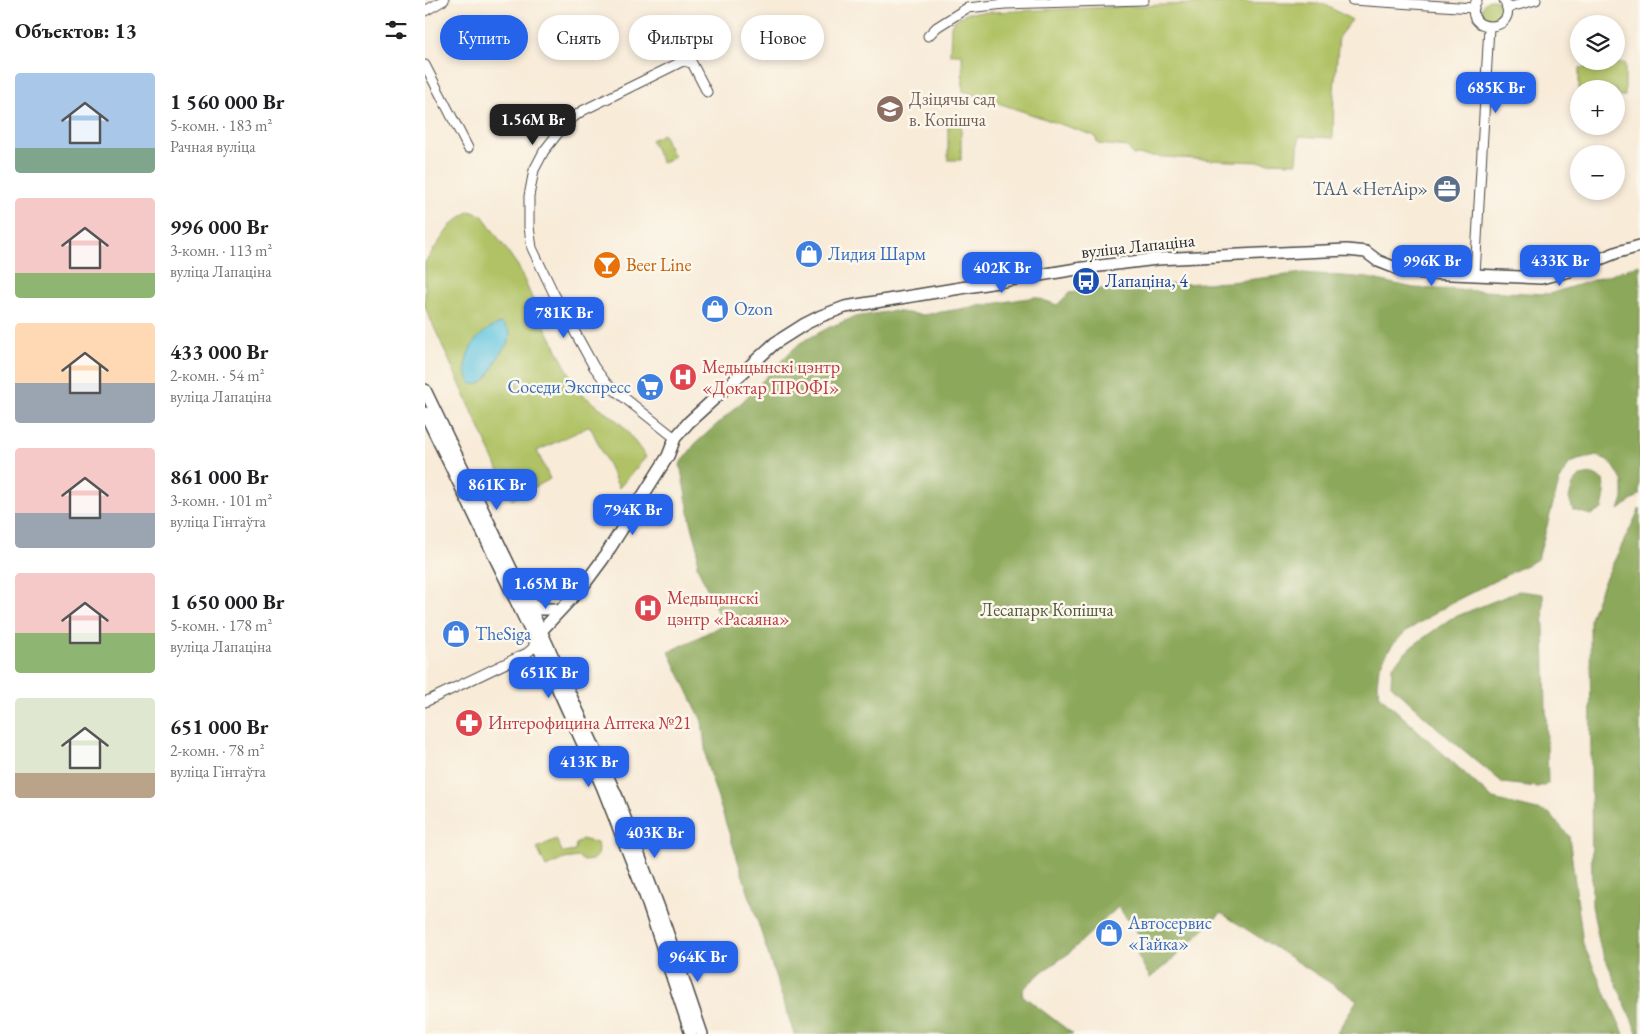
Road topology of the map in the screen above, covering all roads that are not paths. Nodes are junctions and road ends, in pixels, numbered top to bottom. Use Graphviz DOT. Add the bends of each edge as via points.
graph roads {
  1 [pos="443,0"];
  2 [pos="1145,0"];
  3 [pos="1352,0"];
  4 [pos="1536,0"];
  5 [pos="967,4"];
  6 [pos="1475,4"];
  7 [pos="1506,4"];
  8 [pos="425,10"];
  9 [pos="1489,27"];
  10 [pos="929,36"];
  11 [pos="425,65"];
  12 [pos="707,92"];
  13 [pos="468,148"];
  14 [pos="1640,246"];
  15 [pos="1475,275"];
  16 [pos="425,390"];
  17 [pos="425,413"];
  18 [pos="675,438"];
  19 [pos="526,600"];
  20 [pos="553,609"];
  21 [pos="539,636"];
  22 [pos="425,702"];
  23 [pos="691,1034"];
  24 [pos="702,1034"];
  1 -- 8 [label="street"];
  2 -- 5 [label="street"];
  3 -- 6 [label="street"];
  4 -- 7 [label="street"];
  5 -- 10 [label="street"];
  6 -- 9 [label="street" via="1477,21"];
  7 -- 9 [label="street" via="1507,15 1503,22"];
  9 -- 15 [label="street"];
  11 -- 13 [label="street"];
  12 -- 18 [label="street" via="692,63 683,61 582,111 566,123 544,151 532,177 529,196 532,248 594,367 607,384"];
  14 -- 15 [label="main road, вуліца Лапаціна" via="1541,278"];
  15 -- 18 [label="main road, вуліца Лапаціна" via="1407,272 1378,261 1366,252 1347,250 1157,259 845,307 813,320 775,343"];
  16 -- 19 [label="main road"];
  17 -- 21 [label="main road"];
  18 -- 20 [label="main road" via="662,452 595,560"];
  18 -- 21 [label="main road, вуліца Лапаціна" via="668,456 603,559"];
  19 -- 20 [label="main road" via="540,609"];
  19 -- 21 [label="main road"];
  20 -- 21 [label="main road"];
  21 -- 22 [label="street" via="527,653"];
  21 -- 23 [label="main road" via="613,811 651,912"];
  21 -- 24 [label="main road" via="621,807"];
}
